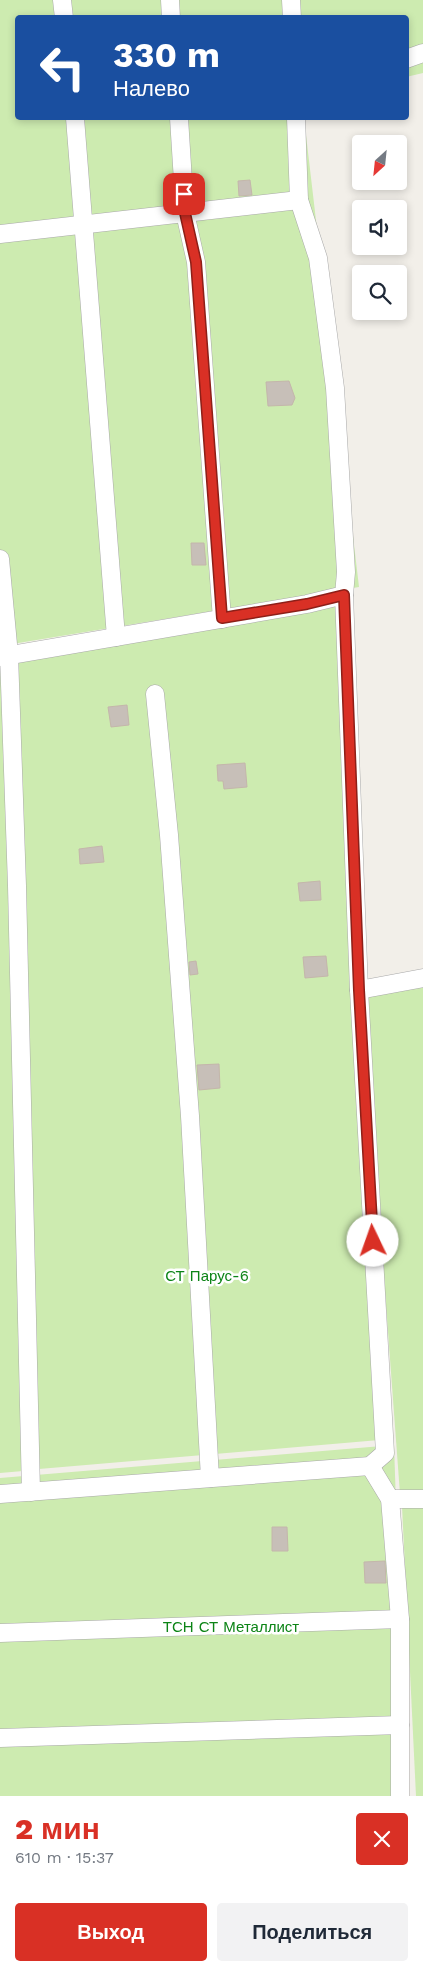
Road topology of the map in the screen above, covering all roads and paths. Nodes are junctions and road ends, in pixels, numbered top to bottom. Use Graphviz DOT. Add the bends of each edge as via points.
graph roads {
  1 [pos="62,0"];
  2 [pos="170,0"];
  3 [pos="291,0"];
  4 [pos="64,15"];
  5 [pos="171,15"];
  6 [pos="292,15"];
  7 [pos="423,53"];
  8 [pos="409,58"];
  9 [pos="75,120"];
  10 [pos="179,120"];
  11 [pos="300,122"];
  12 [pos="299,200"];
  13 [pos="185,213"];
  14 [pos="84,225"];
  15 [pos="0,234"];
  16 [pos="0,559"];
  17 [pos="344,595"];
  18 [pos="222,618"];
  19 [pos="116,637"];
  20 [pos="5,656"];
  21 [pos="155,694"];
  22 [pos="423,978"];
  23 [pos="359,990"];
  24 [pos="370,1466"];
  25 [pos="210,1478"];
  26 [pos="31,1492"];
  27 [pos="0,1494"];
  28 [pos="390,1499"];
  29 [pos="423,1499"];
  30 [pos="400,1618"];
  31 [pos="0,1633"];
  32 [pos="400,1726"];
  33 [pos="0,1738"];
  34 [pos="400,1796"];
  1 -- 4 [label="street"];
  2 -- 5 [label="street"];
  3 -- 6 [label="street"];
  7 -- 8 [label="street"];
  9 -- 14 [label="street"];
  10 -- 13 [label="street"];
  11 -- 12 [label="street"];
  12 -- 13 [label="street"];
  12 -- 17 [label="street" via="318,258 335,388 345,554"];
  13 -- 14 [label="street"];
  13 -- 18 [label="street" via="196,262"];
  14 -- 15 [label="street"];
  14 -- 19 [label="street"];
  16 -- 20 [label="street"];
  17 -- 18 [label="street"];
  17 -- 23 [label="street"];
  18 -- 19 [label="street"];
  19 -- 20 [label="street"];
  20 -- 26 [label="street" via="18,916"];
  21 -- 25 [label="street" via="190,1116"];
  22 -- 23 [label="street"];
  23 -- 24 [label="street" via="386,1453"];
  24 -- 25 [label="street"];
  24 -- 28 [label="street"];
  25 -- 26 [label="street"];
  26 -- 27 [label="street"];
  28 -- 29 [label="street"];
  28 -- 30 [label="street"];
  30 -- 31 [label="street"];
  30 -- 32 [label="street"];
  32 -- 33 [label="street"];
  32 -- 34 [label="street"];
}
